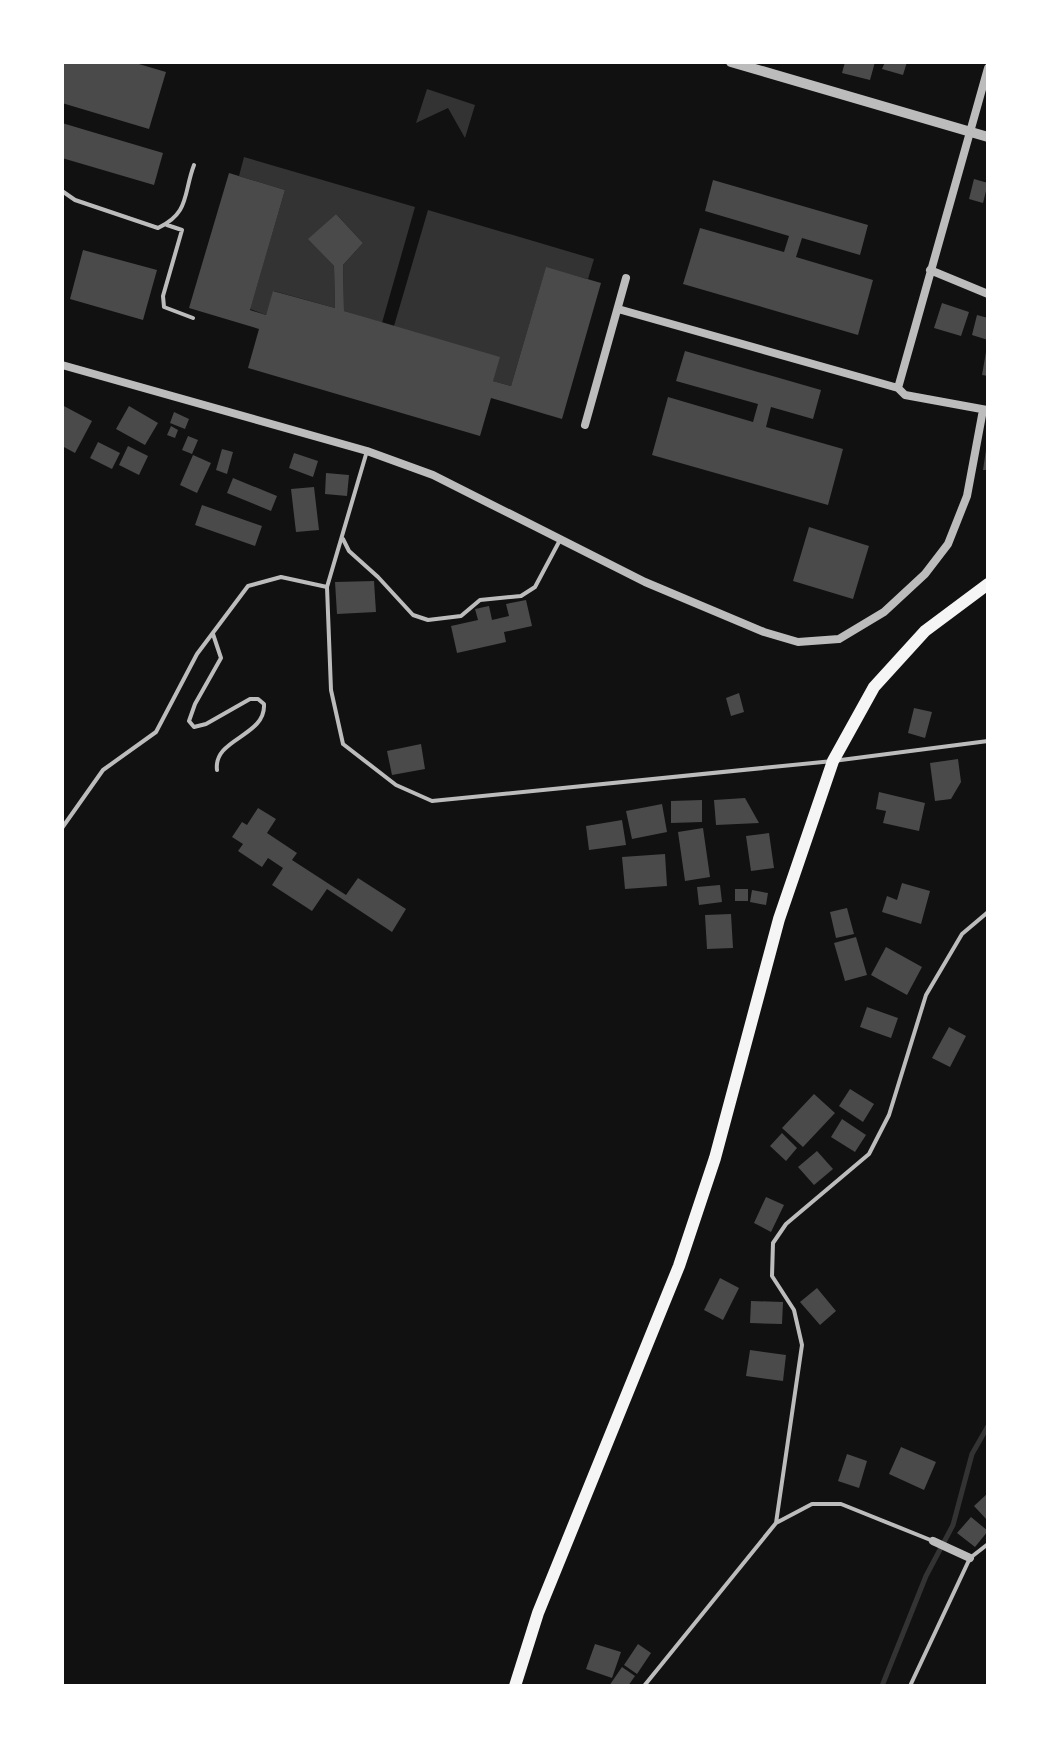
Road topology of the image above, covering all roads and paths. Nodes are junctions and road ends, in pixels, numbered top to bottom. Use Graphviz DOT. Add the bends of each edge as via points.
graph roads {
  1 [pos="731,62"];
  2 [pos="988,68"];
  3 [pos="970,132"];
  4 [pos="988,137"];
  5 [pos="194,165"];
  6 [pos="62,191"];
  7 [pos="165,224"];
  8 [pos="930,270"];
  9 [pos="626,278"];
  10 [pos="988,294"];
  11 [pos="618,309"];
  12 [pos="193,318"];
  13 [pos="62,365"];
  14 [pos="898,388"];
  15 [pos="986,410"];
  16 [pos="585,425"];
  17 [pos="367,451"];
  18 [pos="342,537"];
  19 [pos="560,540"];
  20 [pos="988,584"];
  21 [pos="327,587"];
  22 [pos="213,634"];
  23 [pos="988,741"];
  24 [pos="833,761"];
  25 [pos="217,770"];
  26 [pos="62,828"];
  27 [pos="988,912"];
  28 [pos="776,1523"];
  29 [pos="933,1541"];
  30 [pos="988,1544"];
  31 [pos="970,1558"];
  32 [pos="515,1686"];
  33 [pos="644,1686"];
  34 [pos="910,1686"];
  1 -- 3 [label="street"];
  2 -- 3 [label="street"];
  3 -- 4 [label="street"];
  3 -- 8 [label="street"];
  5 -- 7 [label="lane" via="184,206"];
  6 -- 7 [label="lane" via="158,228"];
  7 -- 12 [label="lane" via="182,230 164,307"];
  8 -- 10 [label="street"];
  8 -- 14 [label="street"];
  9 -- 11 [label="street"];
  11 -- 14 [label="street"];
  11 -- 16 [label="street"];
  13 -- 17 [label="street"];
  14 -- 15 [label="street" via="905,395"];
  15 -- 19 [label="street" via="967,496 948,544 884,612 839,639 798,642 764,632"];
  17 -- 18 [label="lane"];
  17 -- 19 [label="street" via="433,475"];
  18 -- 19 [label="lane" via="349,551 413,615 428,620 461,616 480,600 521,596 535,587"];
  18 -- 21 [label="lane"];
  20 -- 24 [label="main road" via="925,631 874,687"];
  21 -- 22 [label="lane" via="281,577 248,586"];
  21 -- 24 [label="lane" via="331,690 343,744 396,785 432,801"];
  22 -- 25 [label="lane" via="221,658 189,721 194,727 206,724 250,699 264,704 265,713 253,730 221,754"];
  22 -- 26 [label="lane" via="156,732 103,770"];
  23 -- 24 [label="lane"];
  24 -- 32 [label="main road" via="779,919 715,1158 679,1266 538,1613"];
  27 -- 28 [label="lane" via="962,934 926,995 889,1115 869,1154 786,1224 773,1243 772,1276 794,1310 802,1345"];
  28 -- 29 [label="lane" via="812,1504 841,1504"];
  28 -- 33 [label="lane"];
  29 -- 31 [label="street"];
  30 -- 31 [label="lane"];
  31 -- 34 [label="lane"];
}
